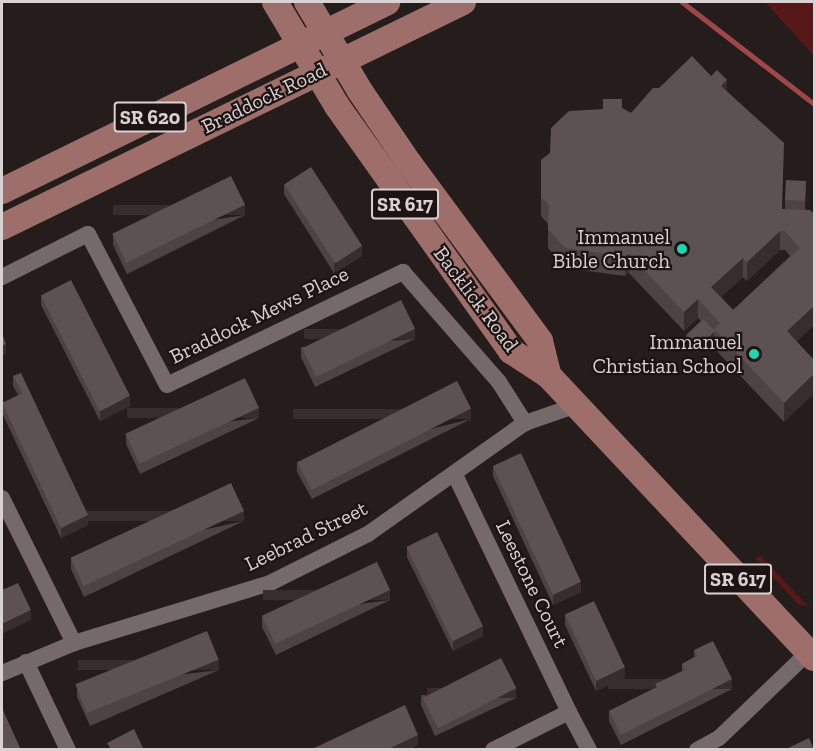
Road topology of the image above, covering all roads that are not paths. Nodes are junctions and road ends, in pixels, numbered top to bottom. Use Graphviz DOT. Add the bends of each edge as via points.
graph roads {
  1 [pos="275,2"];
  2 [pos="307,2"];
  3 [pos="387,2"];
  4 [pos="463,2"];
  5 [pos="324,31"];
  6 [pos="300,44"];
  7 [pos="341,60"];
  8 [pos="316,72"];
  9 [pos="2,191"];
  10 [pos="2,226"];
  11 [pos="2,277"];
  12 [pos="549,376"];
  13 [pos="574,406"];
  14 [pos="525,423"];
  15 [pos="455,475"];
  16 [pos="2,498"];
  17 [pos="74,643"];
  18 [pos="813,653"];
  19 [pos="26,662"];
  20 [pos="2,673"];
  21 [pos="569,712"];
  22 [pos="68,750"];
  23 [pos="494,750"];
  24 [pos="589,750"];
  25 [pos="698,750"];
  1 -- 6 [label="main road, Backlick Road / SR 617"];
  2 -- 5 [label="main road, Backlick Road / SR 617"];
  3 -- 5 [label="main road, Braddock Road / SR 620"];
  4 -- 7 [label="main road, Braddock Road / SR 620"];
  5 -- 6 [label="main road, Braddock Road / SR 620"];
  5 -- 7 [label="main road, Backlick Road / SR 617"];
  6 -- 8 [label="main road, Backlick Road / SR 617"];
  6 -- 9 [label="main road, Braddock Road / SR 620"];
  7 -- 8 [label="main road, Braddock Road / SR 620"];
  7 -- 12 [label="main road, Backlick Road / SR 617" via="409,163 540,341"];
  8 -- 10 [label="main road, Braddock Road / SR 620"];
  8 -- 12 [label="main road, Backlick Road / SR 617" via="387,179 511,351"];
  11 -- 14 [label="street, Braddock Mews Place" via="88,234 167,385 403,272 499,382"];
  12 -- 13 [label="main road, Backlick Road / SR 617"];
  13 -- 14 [label="street, Leebrad Street"];
  13 -- 18 [label="main road, Backlick Road / SR 617"];
  14 -- 15 [label="street, Leebrad Street"];
  15 -- 17 [label="street, Leebrad Street" via="368,534 270,583"];
  15 -- 21 [label="street, Leestone Court"];
  16 -- 17 [label="street"];
  17 -- 19 [label="street, Leebrad Street"];
  18 -- 25 [label="street" via="718,738"];
  19 -- 20 [label="street, Leebrad Street"];
  19 -- 22 [label="street"];
  21 -- 23 [label="street"];
  21 -- 24 [label="street, Leestone Court"];
}
